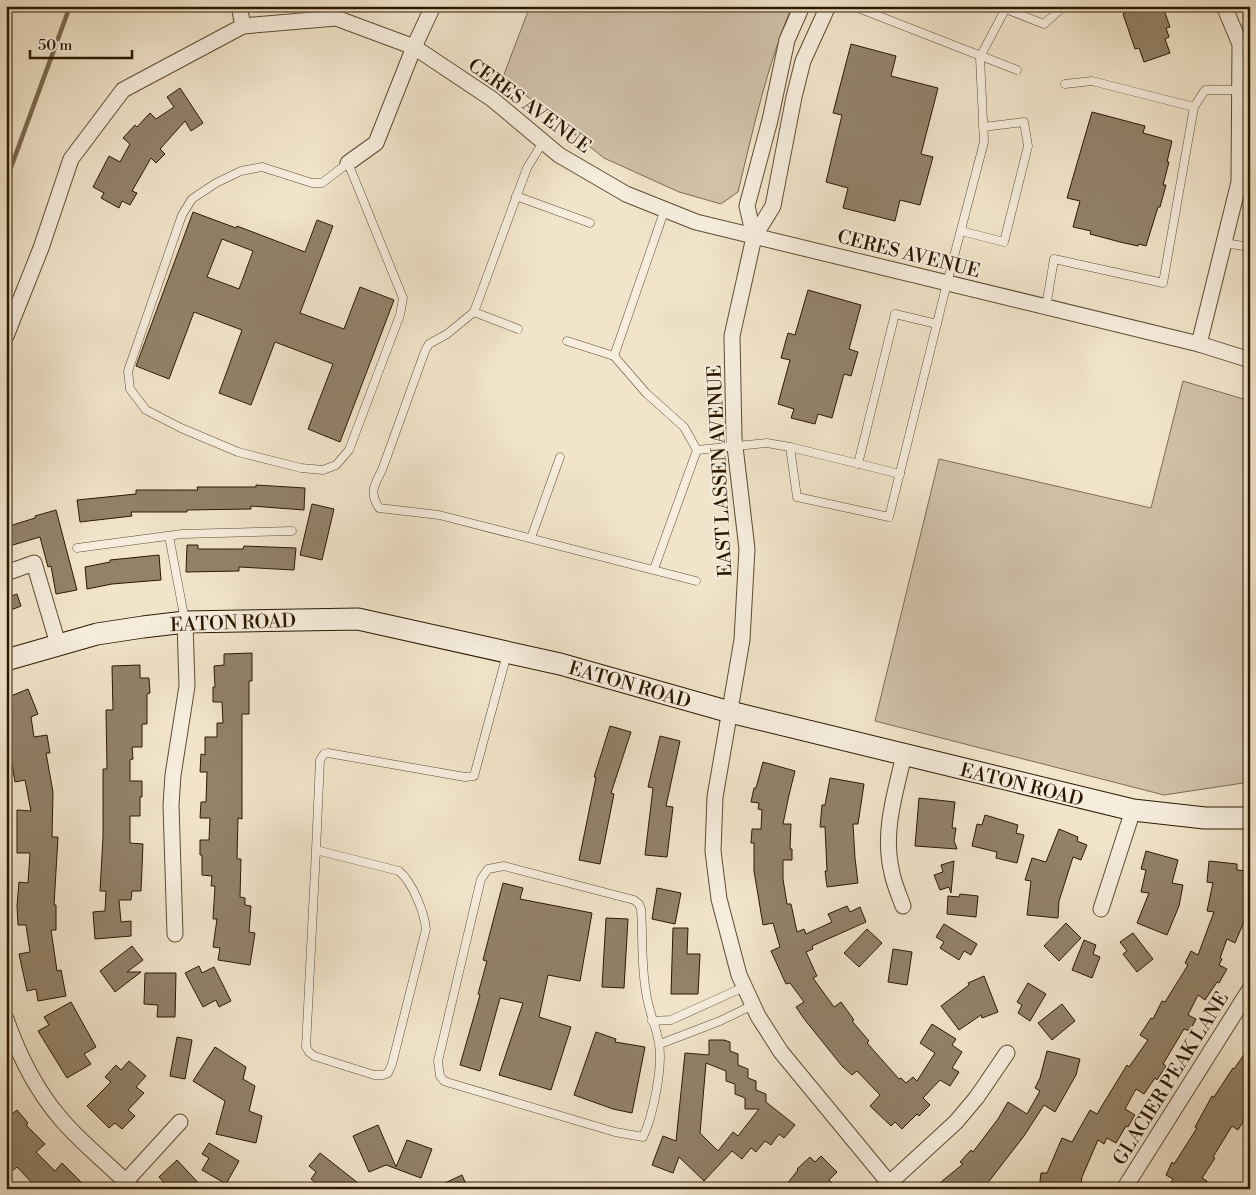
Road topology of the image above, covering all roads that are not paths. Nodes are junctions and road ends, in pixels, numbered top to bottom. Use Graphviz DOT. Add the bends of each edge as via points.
graph roads {
  1 [pos="238,6"];
  2 [pos="433,6"];
  3 [pos="802,6"];
  4 [pos="828,6"];
  5 [pos="853,6"];
  6 [pos="1064,6"];
  7 [pos="1224,6"];
  8 [pos="1003,7"];
  9 [pos="243,26"];
  10 [pos="787,40"];
  11 [pos="1245,43"];
  12 [pos="414,47"];
  13 [pos="809,47"];
  14 [pos="980,57"];
  15 [pos="1016,70"];
  16 [pos="1065,84"];
  17 [pos="1239,90"];
  18 [pos="1194,107"];
  19 [pos="984,127"];
  20 [pos="543,142"];
  21 [pos="1245,142"];
  22 [pos="348,163"];
  23 [pos="516,196"];
  24 [pos="665,209"];
  25 [pos="590,223"];
  26 [pos="961,231"];
  27 [pos="754,237"];
  28 [pos="1224,243"];
  29 [pos="1250,247"];
  30 [pos="947,283"];
  31 [pos="1046,307"];
  32 [pos="474,312"];
  33 [pos="937,324"];
  34 [pos="518,329"];
  35 [pos="6,336"];
  36 [pos="568,340"];
  37 [pos="1198,344"];
  38 [pos="614,356"];
  39 [pos="1250,360"];
  40 [pos="735,447"];
  41 [pos="790,447"];
  42 [pos="697,450"];
  43 [pos="560,457"];
  44 [pos="858,464"];
  45 [pos="900,474"];
  46 [pos="292,531"];
  47 [pos="169,536"];
  48 [pos="531,538"];
  49 [pos="76,548"];
  50 [pos="654,569"];
  51 [pos="6,573"];
  52 [pos="696,581"];
  53 [pos="185,629"];
  54 [pos="58,644"];
  55 [pos="506,658"];
  56 [pos="6,660"];
  57 [pos="6,675"];
  58 [pos="729,718"];
  59 [pos="904,755"];
  60 [pos="1133,810"];
  61 [pos="1250,818"];
  62 [pos="316,850"];
  63 [pos="903,906"];
  64 [pos="1101,909"];
  65 [pos="175,934"];
  66 [pos="744,987"];
  67 [pos="1250,989"];
  68 [pos="753,1005"];
  69 [pos="6,1019"];
  70 [pos="652,1021"];
  71 [pos="660,1044"];
  72 [pos="1007,1053"];
  73 [pos="180,1122"];
  74 [pos="129,1185"];
  75 [pos="889,1187"];
  76 [pos="1124,1189"];
  1 -- 9 [label="street"];
  2 -- 12 [label="street"];
  3 -- 10 [label="street, EAST LASSEN AVENUE"];
  4 -- 13 [label="street, EAST LASSEN AVENUE"];
  5 -- 14 [label="lane"];
  6 -- 8 [label="lane" via="1044,24"];
  7 -- 11 [label="street"];
  8 -- 14 [label="lane"];
  9 -- 12 [label="street, CERES AVENUE" via="336,18"];
  9 -- 35 [label="street, CERES AVENUE" via="123,90 71,159 41,248"];
  10 -- 13 [label="street"];
  10 -- 27 [label="street, EAST LASSEN AVENUE" via="748,206"];
  11 -- 17 [label="street"];
  12 -- 20 [label="street, CERES AVENUE" via="492,99"];
  12 -- 22 [label="street" via="376,143"];
  13 -- 27 [label="street, EAST LASSEN AVENUE" via="794,97 773,206"];
  14 -- 15 [label="lane"];
  14 -- 19 [label="lane"];
  16 -- 18 [label="lane" via="1092,81"];
  17 -- 18 [label="lane" via="1205,90"];
  17 -- 21 [label="street"];
  18 -- 31 [label="lane" via="1163,283 1054,259"];
  19 -- 26 [label="lane" via="984,142"];
  19 -- 26 [label="lane" via="1024,122 1028,146 1004,242"];
  20 -- 23 [label="lane" via="527,168"];
  20 -- 24 [label="street, CERES AVENUE" via="559,155 626,194"];
  21 -- 28 [label="street" via="1240,182"];
  22 -- 22 [label="lane" via="403,298 400,316 348,450 336,464 323,470 300,468 238,452 146,410 130,389 128,371 182,215 192,199 241,170 262,167 312,183 322,183"];
  23 -- 25 [label="lane"];
  23 -- 32 [label="lane"];
  24 -- 27 [label="street, CERES AVENUE" via="696,222"];
  24 -- 38 [label="lane"];
  26 -- 30 [label="lane"];
  27 -- 30 [label="street, CERES AVENUE"];
  27 -- 40 [label="street, EAST LASSEN AVENUE" via="732,336"];
  28 -- 29 [label="lane"];
  28 -- 37 [label="street"];
  30 -- 31 [label="street, CERES AVENUE"];
  30 -- 33 [label="lane"];
  31 -- 37 [label="street, CERES AVENUE"];
  32 -- 34 [label="lane"];
  32 -- 48 [label="lane" via="424,351 373,498 379,508 440,515"];
  33 -- 44 [label="lane" via="895,314"];
  33 -- 45 [label="lane"];
  36 -- 38 [label="lane"];
  37 -- 39 [label="street, CERES AVENUE"];
  38 -- 42 [label="lane" via="646,393 684,427"];
  40 -- 41 [label="lane" via="767,443"];
  40 -- 42 [label="lane"];
  40 -- 58 [label="street, EAST LASSEN AVENUE" via="746,549 742,640"];
  41 -- 44 [label="lane"];
  41 -- 45 [label="lane" via="797,497 890,517"];
  42 -- 50 [label="lane"];
  43 -- 48 [label="lane"];
  44 -- 45 [label="lane"];
  46 -- 47 [label="lane"];
  47 -- 49 [label="lane"];
  47 -- 53 [label="lane"];
  48 -- 50 [label="lane"];
  50 -- 52 [label="lane"];
  51 -- 54 [label="street" via="34,563"];
  53 -- 54 [label="street, EATON ROAD" via="97,634"];
  53 -- 55 [label="street, EATON ROAD" via="358,619"];
  53 -- 57 [label="street" via="63,654"];
  53 -- 65 [label="street" via="187,686 171,805"];
  54 -- 56 [label="street, EATON ROAD"];
  55 -- 58 [label="street, EATON ROAD" via="560,664"];
  55 -- 62 [label="lane" via="474,776 324,754 320,760"];
  58 -- 59 [label="street, EATON ROAD"];
  58 -- 66 [label="street, EAST LASSEN AVENUE" via="715,797 713,852 719,899"];
  59 -- 60 [label="street, EATON ROAD"];
  59 -- 63 [label="street" via="890,816 888,844 892,873"];
  60 -- 61 [label="street, EATON ROAD" via="1205,818"];
  60 -- 64 [label="street"];
  62 -- 62 [label="lane" via="399,871 411,885 425,922 426,929 392,1064 388,1073 383,1075 374,1076 314,1056 306,1046"];
  66 -- 68 [label="street, EAST LASSEN AVENUE"];
  66 -- 70 [label="lane" via="671,1020"];
  67 -- 76 [label="street, GLACIER PEAK LANE"];
  68 -- 71 [label="lane"];
  68 -- 75 [label="street, EAST LASSEN AVENUE" via="781,1052"];
  69 -- 74 [label="street" via="17,1051 60,1118"];
  70 -- 71 [label="lane"];
  70 -- 71 [label="lane" via="644,976 642,909 639,904 608,892 514,868 494,867 485,872 438,1061 438,1070 444,1081 615,1132 643,1137 651,1118"];
  72 -- 75 [label="street" via="956,1122"];
  73 -- 74 [label="street"];
}
